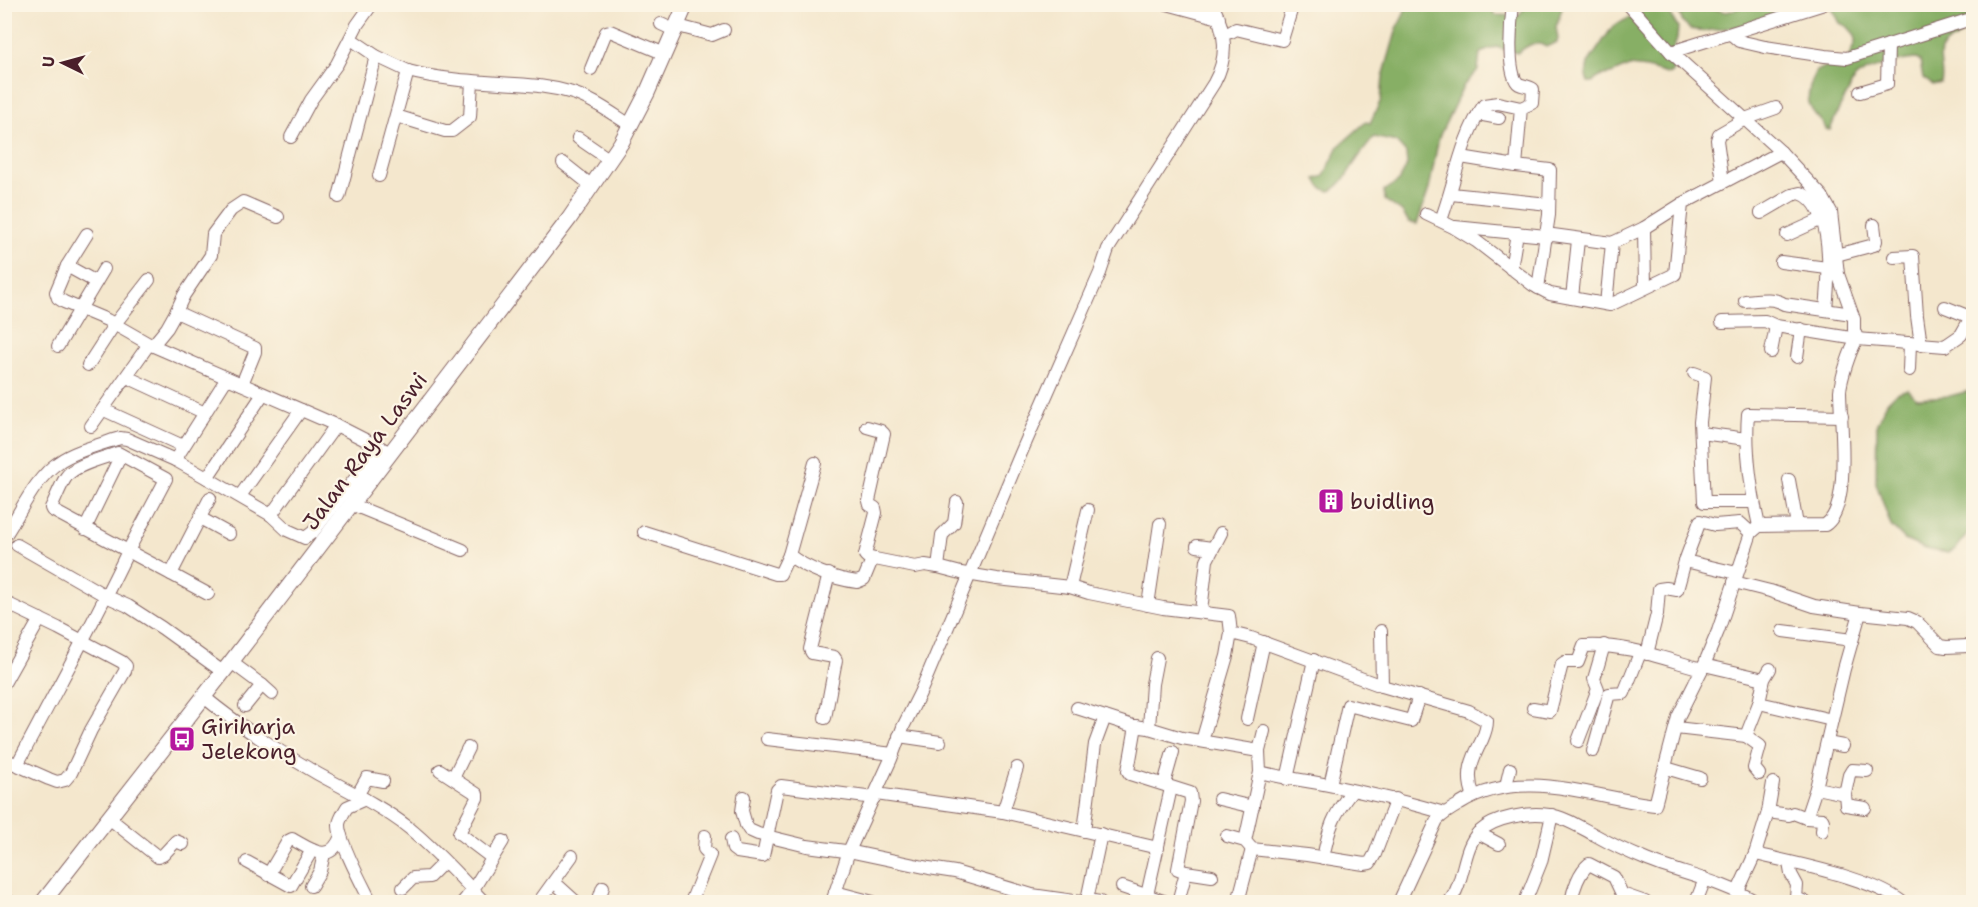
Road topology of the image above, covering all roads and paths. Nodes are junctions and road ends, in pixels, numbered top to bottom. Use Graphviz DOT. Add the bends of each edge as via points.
graph roads {
  1 [pos="372,4"];
  2 [pos="687,4"];
  3 [pos="1167,4"];
  4 [pos="1212,4"];
  5 [pos="1293,4"];
  6 [pos="1299,4"];
  7 [pos="1312,4"];
  8 [pos="1513,4"];
  9 [pos="1628,4"];
  10 [pos="1824,4"];
  11 [pos="1219,18"];
  12 [pos="1974,18"];
  13 [pos="661,24"];
  14 [pos="677,28"];
  15 [pos="724,30"];
  16 [pos="1223,34"];
  17 [pos="1731,34"];
  18 [pos="351,39"];
  19 [pos="1888,45"];
  20 [pos="1671,52"];
  21 [pos="665,54"];
  22 [pos="376,56"];
  23 [pos="591,69"];
  24 [pos="408,71"];
  25 [pos="472,81"];
  26 [pos="1860,92"];
  27 [pos="1521,108"];
  28 [pos="1776,108"];
  29 [pos="1478,114"];
  30 [pos="396,116"];
  31 [pos="1499,118"];
  32 [pos="1745,119"];
  33 [pos="630,125"];
  34 [pos="291,137"];
  35 [pos="578,138"];
  36 [pos="1781,152"];
  37 [pos="1461,157"];
  38 [pos="610,160"];
  39 [pos="563,164"];
  40 [pos="1516,166"];
  41 [pos="379,176"];
  42 [pos="1723,182"];
  43 [pos="592,186"];
  44 [pos="1451,194"];
  45 [pos="339,198"];
  46 [pos="1549,204"];
  47 [pos="1683,204"];
  48 [pos="1761,213"];
  49 [pos="1426,214"];
  50 [pos="278,217"];
  51 [pos="1822,219"];
  52 [pos="1441,220"];
  53 [pos="1874,225"];
  54 [pos="1453,227"];
  55 [pos="1644,228"];
  56 [pos="1517,233"];
  57 [pos="87,234"];
  58 [pos="1787,235"];
  59 [pos="1546,236"];
  60 [pos="1578,240"];
  61 [pos="1612,243"];
  62 [pos="1836,255"];
  63 [pos="1894,256"];
  64 [pos="1781,262"];
  65 [pos="67,266"];
  66 [pos="1827,268"];
  67 [pos="104,269"];
  68 [pos="1511,269"];
  69 [pos="149,280"];
  70 [pos="96,282"];
  71 [pos="1645,287"];
  72 [pos="1538,288"];
  73 [pos="1572,298"];
  74 [pos="1745,301"];
  75 [pos="1606,304"];
  76 [pos="1945,307"];
  77 [pos="81,308"];
  78 [pos="1826,309"];
  79 [pos="176,312"];
  80 [pos="1852,314"];
  81 [pos="1722,322"];
  82 [pos="1971,324"];
  83 [pos="114,325"];
  84 [pos="1776,326"];
  85 [pos="1801,329"];
  86 [pos="1857,339"];
  87 [pos="1916,344"];
  88 [pos="151,345"];
  89 [pos="58,346"];
  90 [pos="1771,352"];
  91 [pos="1797,357"];
  92 [pos="88,365"];
  93 [pos="1908,370"];
  94 [pos="1694,373"];
  95 [pos="127,377"];
  96 [pos="227,378"];
  97 [pos="242,384"];
  98 [pos="263,394"];
  99 [pos="104,410"];
  100 [pos="301,410"];
  101 [pos="205,413"];
  102 [pos="1842,416"];
  103 [pos="336,425"];
  104 [pos="91,426"];
  105 [pos="867,427"];
  106 [pos="1701,434"];
  107 [pos="1747,439"];
  108 [pos="183,446"];
  109 [pos="385,450"];
  110 [pos="121,455"];
  111 [pos="175,460"];
  112 [pos="376,462"];
  113 [pos="815,464"];
  114 [pos="207,478"];
  115 [pos="1789,480"];
  116 [pos="240,496"];
  117 [pos="210,498"];
  118 [pos="957,502"];
  119 [pos="1704,502"];
  120 [pos="1754,502"];
  121 [pos="351,504"];
  122 [pos="1088,510"];
  123 [pos="271,515"];
  124 [pos="200,518"];
  125 [pos="1700,521"];
  126 [pos="1160,524"];
  127 [pos="1797,525"];
  128 [pos="85,529"];
  129 [pos="1755,530"];
  130 [pos="644,532"];
  131 [pos="1221,533"];
  132 [pos="229,534"];
  133 [pos="4,537"];
  134 [pos="17,545"];
  135 [pos="1197,546"];
  136 [pos="1212,548"];
  137 [pos="463,550"];
  138 [pos="128,551"];
  139 [pos="789,555"];
  140 [pos="875,559"];
  141 [pos="1685,561"];
  142 [pos="938,567"];
  143 [pos="970,573"];
  144 [pos="171,574"];
  145 [pos="829,574"];
  146 [pos="1735,578"];
  147 [pos="1070,587"];
  148 [pos="208,594"];
  149 [pos="106,596"];
  150 [pos="4,602"];
  151 [pos="1148,604"];
  152 [pos="1201,611"];
  153 [pos="1860,614"];
  154 [pos="40,619"];
  155 [pos="1381,631"];
  156 [pos="1784,631"];
  157 [pos="1231,633"];
  158 [pos="82,640"];
  159 [pos="1852,640"];
  160 [pos="1263,642"];
  161 [pos="1604,645"];
  162 [pos="1968,646"];
  163 [pos="1644,653"];
  164 [pos="1157,658"];
  165 [pos="1314,660"];
  166 [pos="227,667"];
  167 [pos="1703,667"];
  168 [pos="4,683"];
  169 [pos="1382,686"];
  170 [pos="1419,696"];
  171 [pos="204,697"];
  172 [pos="1759,703"];
  173 [pos="245,706"];
  174 [pos="1077,708"];
  175 [pos="1533,708"];
  176 [pos="1105,717"];
  177 [pos="825,718"];
  178 [pos="1247,719"];
  179 [pos="1832,720"];
  180 [pos="1136,726"];
  181 [pos="1149,728"];
  182 [pos="1676,728"];
  183 [pos="1264,731"];
  184 [pos="899,736"];
  185 [pos="1746,736"];
  186 [pos="767,739"];
  187 [pos="1202,741"];
  188 [pos="1578,741"];
  189 [pos="940,742"];
  190 [pos="1827,743"];
  191 [pos="1843,746"];
  192 [pos="468,748"];
  193 [pos="1593,750"];
  194 [pos="1259,751"];
  195 [pos="1173,752"];
  196 [pos="893,754"];
  197 [pos="4,759"];
  198 [pos="16,765"];
  199 [pos="1017,768"];
  200 [pos="1666,768"];
  201 [pos="1510,769"];
  202 [pos="440,770"];
  203 [pos="1868,771"];
  204 [pos="1260,772"];
  205 [pos="1759,774"];
  206 [pos="453,778"];
  207 [pos="1700,778"];
  208 [pos="1287,779"];
  209 [pos="383,781"];
  210 [pos="1773,783"];
  211 [pos="1330,785"];
  212 [pos="1168,786"];
  213 [pos="1506,786"];
  214 [pos="1816,788"];
  215 [pos="1352,790"];
  216 [pos="1845,794"];
  217 [pos="361,796"];
  218 [pos="875,796"];
  219 [pos="1474,796"];
  220 [pos="744,797"];
  221 [pos="1219,799"];
  222 [pos="1396,799"];
  223 [pos="1253,807"];
  224 [pos="1865,808"];
  225 [pos="1003,812"];
  226 [pos="1768,812"];
  227 [pos="1444,813"];
  228 [pos="1552,815"];
  229 [pos="109,818"];
  230 [pos="1806,818"];
  231 [pos="767,831"];
  232 [pos="1084,831"];
  233 [pos="1822,831"];
  234 [pos="1478,833"];
  235 [pos="1101,834"];
  236 [pos="341,836"];
  237 [pos="705,836"];
  238 [pos="1227,836"];
  239 [pos="731,839"];
  240 [pos="503,841"];
  241 [pos="183,844"];
  242 [pos="1499,844"];
  243 [pos="1249,845"];
  244 [pos="1158,848"];
  245 [pos="318,852"];
  246 [pos="855,852"];
  247 [pos="1755,854"];
  248 [pos="572,856"];
  249 [pos="492,858"];
  250 [pos="1323,858"];
  251 [pos="247,862"];
  252 [pos="444,862"];
  253 [pos="1789,863"];
  254 [pos="1186,872"];
  255 [pos="268,875"];
  256 [pos="1212,876"];
  257 [pos="1705,879"];
  258 [pos="554,882"];
  259 [pos="311,886"];
  260 [pos="603,887"];
  261 [pos="1122,887"];
  262 [pos="403,888"];
  263 [pos="472,891"];
  264 [pos="1737,893"];
  265 [pos="1148,896"];
  266 [pos="834,897"];
  267 [pos="4,899"];
  268 [pos="1031,899"];
  269 [pos="576,902"];
  270 [pos="1087,902"];
  271 [pos="9,903"];
  272 [pos="43,903"];
  273 [pos="371,903"];
  274 [pos="463,903"];
  275 [pos="484,903"];
  276 [pos="539,903"];
  277 [pos="598,903"];
  278 [pos="691,903"];
  279 [pos="873,903"];
  280 [pos="1167,903"];
  281 [pos="1178,903"];
  282 [pos="1238,903"];
  283 [pos="1399,903"];
  284 [pos="1449,903"];
  285 [pos="1525,903"];
  286 [pos="1571,903"];
  287 [pos="1645,903"];
  288 [pos="1696,903"];
  289 [pos="1756,903"];
  290 [pos="1805,903"];
  291 [pos="1902,903"];
  1 -- 18 [label="street"];
  2 -- 14 [label="main road, Jalan Raya Laswi"];
  3 -- 11 [label="street"];
  4 -- 11 [label="street"];
  5 -- 16 [label="street" via="1282,40 1236,28"];
  6 -- 7 [label="street"];
  8 -- 27 [label="street" via="1509,44 1515,78 1519,84 1533,88 1530,105"];
  9 -- 20 [label="street"];
  10 -- 17 [label="street"];
  11 -- 16 [label="street"];
  12 -- 19 [label="street"];
  13 -- 14 [label="street"];
  14 -- 15 [label="street" via="710,35"];
  14 -- 21 [label="main road, Jalan Raya Laswi"];
  16 -- 143 [label="street" via="1223,64 1218,75 1110,245"];
  17 -- 19 [label="street" via="1739,41 1847,58"];
  17 -- 20 [label="street"];
  18 -- 22 [label="street"];
  18 -- 34 [label="street"];
  19 -- 26 [label="street" via="1887,84"];
  20 -- 32 [label="street"];
  21 -- 23 [label="street" via="606,32"];
  21 -- 33 [label="main road, Jalan Raya Laswi"];
  22 -- 24 [label="street"];
  22 -- 45 [label="street"];
  24 -- 25 [label="street"];
  24 -- 30 [label="street"];
  25 -- 30 [label="street" via="470,117 452,130"];
  25 -- 33 [label="street" via="543,85 571,92"];
  27 -- 29 [label="street" via="1488,103"];
  27 -- 40 [label="street"];
  28 -- 32 [label="street"];
  29 -- 31 [label="street"];
  29 -- 37 [label="street"];
  30 -- 41 [label="street"];
  32 -- 36 [label="street"];
  32 -- 42 [label="street" via="1717,137"];
  33 -- 38 [label="main road, Jalan Raya Laswi"];
  35 -- 38 [label="street"];
  36 -- 42 [label="street"];
  36 -- 62 [label="street" via="1829,208"];
  37 -- 40 [label="street"];
  37 -- 44 [label="street"];
  38 -- 43 [label="main road, Jalan Raya Laswi"];
  39 -- 43 [label="street"];
  40 -- 46 [label="street" via="1550,169"];
  42 -- 47 [label="street"];
  43 -- 109 [label="main road, Jalan Raya Laswi" via="488,327"];
  44 -- 46 [label="street"];
  44 -- 52 [label="street"];
  46 -- 59 [label="street"];
  47 -- 55 [label="street"];
  47 -- 71 [label="street" via="1676,274"];
  48 -- 51 [label="street" via="1800,193 1816,206"];
  49 -- 52 [label="street"];
  50 -- 79 [label="street" via="243,202 231,210 213,234 210,255"];
  51 -- 58 [label="street"];
  51 -- 66 [label="street"];
  52 -- 54 [label="street"];
  53 -- 62 [label="street" via="1874,245"];
  54 -- 56 [label="street"];
  54 -- 68 [label="street"];
  55 -- 61 [label="street"];
  55 -- 71 [label="street"];
  56 -- 59 [label="street"];
  56 -- 68 [label="street"];
  57 -- 65 [label="street"];
  59 -- 60 [label="street"];
  59 -- 72 [label="street"];
  60 -- 61 [label="street"];
  60 -- 73 [label="street"];
  61 -- 75 [label="street"];
  62 -- 80 [label="street" via="1839,280"];
  63 -- 87 [label="street" via="1913,255"];
  64 -- 66 [label="street"];
  65 -- 70 [label="street"];
  65 -- 77 [label="street" via="56,292 64,302"];
  66 -- 78 [label="street"];
  67 -- 70 [label="street"];
  68 -- 72 [label="street"];
  69 -- 83 [label="street"];
  70 -- 77 [label="street"];
  71 -- 75 [label="street"];
  72 -- 73 [label="street"];
  73 -- 75 [label="street"];
  74 -- 78 [label="street" via="1762,299"];
  76 -- 82 [label="street"];
  77 -- 83 [label="street"];
  77 -- 89 [label="street"];
  78 -- 80 [label="street"];
  79 -- 88 [label="street"];
  79 -- 97 [label="street" via="255,348"];
  80 -- 86 [label="street"];
  81 -- 84 [label="street" via="1765,321"];
  82 -- 87 [label="street" via="1948,346"];
  83 -- 88 [label="street"];
  83 -- 92 [label="street"];
  84 -- 85 [label="street"];
  84 -- 90 [label="street"];
  85 -- 86 [label="street"];
  85 -- 91 [label="street"];
  86 -- 87 [label="street"];
  86 -- 102 [label="street" via="1841,385"];
  87 -- 93 [label="street"];
  88 -- 95 [label="street"];
  88 -- 96 [label="street"];
  94 -- 106 [label="street" via="1705,377"];
  95 -- 99 [label="street"];
  95 -- 101 [label="street"];
  96 -- 97 [label="street"];
  96 -- 101 [label="street"];
  97 -- 98 [label="street"];
  98 -- 100 [label="street"];
  98 -- 114 [label="street"];
  99 -- 104 [label="street"];
  99 -- 108 [label="street"];
  100 -- 103 [label="street"];
  100 -- 116 [label="street"];
  101 -- 108 [label="street"];
  102 -- 107 [label="street" via="1749,414"];
  102 -- 127 [label="street" via="1840,503 1825,525"];
  103 -- 109 [label="street"];
  103 -- 123 [label="street"];
  105 -- 140 [label="street" via="884,434 869,501 876,513 865,555"];
  106 -- 107 [label="street"];
  106 -- 119 [label="street"];
  107 -- 120 [label="street"];
  108 -- 111 [label="street"];
  109 -- 112 [label="main road, Jalan Raya Laswi"];
  110 -- 128 [label="street"];
  110 -- 128 [label="street" via="91,462 66,477 51,508"];
  110 -- 138 [label="street" via="166,478"];
  111 -- 114 [label="street"];
  111 -- 133 [label="street" via="120,438 72,455 42,477"];
  112 -- 121 [label="main road, Jalan Raya Laswi"];
  112 -- 123 [label="street" via="310,536 296,536"];
  113 -- 139 [label="street"];
  114 -- 116 [label="street"];
  115 -- 127 [label="street"];
  116 -- 123 [label="street"];
  117 -- 124 [label="street"];
  118 -- 142 [label="street" via="954,523 942,535"];
  119 -- 120 [label="street"];
  119 -- 125 [label="street"];
  120 -- 129 [label="street"];
  121 -- 137 [label="street"];
  121 -- 166 [label="main road, Jalan Raya Laswi"];
  122 -- 147 [label="street"];
  124 -- 132 [label="street"];
  124 -- 144 [label="street"];
  125 -- 129 [label="street" via="1715,525 1740,523"];
  125 -- 141 [label="street"];
  126 -- 151 [label="street"];
  127 -- 129 [label="street"];
  128 -- 138 [label="street"];
  129 -- 146 [label="street"];
  130 -- 139 [label="street" via="776,574"];
  131 -- 136 [label="street"];
  134 -- 149 [label="street"];
  135 -- 136 [label="street"];
  136 -- 152 [label="street" via="1204,574"];
  138 -- 144 [label="street"];
  138 -- 149 [label="street"];
  139 -- 145 [label="street"];
  140 -- 142 [label="street"];
  140 -- 145 [label="street" via="860,582"];
  141 -- 146 [label="street"];
  141 -- 163 [label="street" via="1677,590 1659,589 1657,614"];
  142 -- 143 [label="street"];
  143 -- 147 [label="street"];
  143 -- 184 [label="street"];
  144 -- 148 [label="street"];
  145 -- 177 [label="street" via="810,649 836,660"];
  146 -- 153 [label="street" via="1814,606"];
  146 -- 167 [label="street"];
  147 -- 151 [label="street"];
  149 -- 158 [label="street"];
  149 -- 166 [label="street" via="128,606 195,653"];
  150 -- 154 [label="street"];
  151 -- 152 [label="street"];
  152 -- 157 [label="street" via="1229,616"];
  153 -- 159 [label="street"];
  153 -- 162 [label="street" via="1908,618 1940,646"];
  154 -- 158 [label="street"];
  154 -- 168 [label="street"];
  155 -- 169 [label="street"];
  156 -- 159 [label="street"];
  157 -- 160 [label="street"];
  157 -- 187 [label="street"];
  158 -- 198 [label="street"];
  158 -- 198 [label="street" via="122,662 125,671 65,780 57,782"];
  159 -- 179 [label="street"];
  160 -- 165 [label="street"];
  160 -- 178 [label="street"];
  161 -- 163 [label="street"];
  161 -- 175 [label="street" via="1584,646 1578,662 1563,663 1550,711"];
  161 -- 188 [label="street" via="1594,676 1598,689"];
  163 -- 167 [label="street"];
  163 -- 193 [label="street" via="1624,693 1609,694"];
  164 -- 181 [label="street"];
  165 -- 169 [label="street"];
  165 -- 208 [label="street"];
  166 -- 171 [label="main road, Jalan Raya Laswi"];
  166 -- 173 [label="street" via="267,689"];
  167 -- 172 [label="street" via="1767,674"];
  167 -- 182 [label="street"];
  169 -- 170 [label="street"];
  170 -- 211 [label="street" via="1412,722 1348,705"];
  170 -- 219 [label="street" via="1469,711 1487,721 1470,770"];
  171 -- 217 [label="street" via="281,751"];
  171 -- 229 [label="main road, Jalan Raya Laswi"];
  172 -- 179 [label="street"];
  172 -- 185 [label="street"];
  174 -- 176 [label="street"];
  176 -- 180 [label="street"];
  176 -- 232 [label="street" via="1095,744"];
  179 -- 190 [label="street"];
  180 -- 181 [label="street"];
  180 -- 212 [label="street" via="1128,771"];
  181 -- 187 [label="street"];
  182 -- 185 [label="street"];
  182 -- 200 [label="street"];
  183 -- 194 [label="street"];
  184 -- 189 [label="street"];
  184 -- 196 [label="street"];
  185 -- 205 [label="street" via="1759,743 1754,768"];
  186 -- 196 [label="street"];
  187 -- 194 [label="street"];
  190 -- 191 [label="street"];
  190 -- 214 [label="street"];
  192 -- 206 [label="street"];
  194 -- 204 [label="street"];
  195 -- 212 [label="street"];
  196 -- 218 [label="street"];
  197 -- 198 [label="street"];
  199 -- 225 [label="street"];
  200 -- 207 [label="street"];
  200 -- 213 [label="street" via="1655,805 1534,785"];
  201 -- 213 [label="street"];
  202 -- 206 [label="street"];
  203 -- 216 [label="street" via="1852,770"];
  204 -- 208 [label="street"];
  204 -- 223 [label="street"];
  206 -- 249 [label="street" via="477,794 460,836"];
  208 -- 211 [label="street"];
  209 -- 217 [label="street" via="367,778"];
  210 -- 226 [label="street"];
  211 -- 215 [label="street"];
  212 -- 244 [label="street"];
  212 -- 254 [label="street" via="1191,795 1178,867"];
  213 -- 219 [label="street"];
  214 -- 216 [label="street"];
  214 -- 230 [label="street"];
  215 -- 222 [label="street"];
  215 -- 250 [label="street" via="1334,816"];
  216 -- 224 [label="street" via="1846,805"];
  217 -- 236 [label="street" via="347,807 339,825"];
  217 -- 252 [label="street" via="409,828"];
  218 -- 225 [label="street"];
  218 -- 231 [label="street" via="781,786"];
  218 -- 246 [label="street"];
  219 -- 227 [label="street"];
  220 -- 231 [label="street" via="746,825 753,832"];
  221 -- 223 [label="street"];
  222 -- 227 [label="street"];
  222 -- 250 [label="street" via="1370,863"];
  223 -- 243 [label="street"];
  225 -- 232 [label="street"];
  226 -- 230 [label="street"];
  226 -- 247 [label="street"];
  227 -- 283 [label="street" via="1431,832"];
  228 -- 234 [label="street" via="1534,813 1509,818"];
  228 -- 257 [label="street" via="1647,860"];
  228 -- 285 [label="street" via="1541,862"];
  229 -- 241 [label="street" via="158,856 176,841"];
  229 -- 272 [label="main road, Jalan Raya Laswi"];
  230 -- 233 [label="street" via="1822,819"];
  231 -- 239 [label="street" via="761,857 737,852"];
  231 -- 246 [label="street" via="807,846"];
  232 -- 235 [label="street"];
  234 -- 242 [label="street"];
  234 -- 284 [label="street"];
  235 -- 244 [label="street"];
  235 -- 270 [label="street"];
  236 -- 245 [label="street" via="332,850"];
  236 -- 273 [label="street"];
  237 -- 278 [label="street" via="704,849 710,857"];
  238 -- 243 [label="street"];
  240 -- 249 [label="street"];
  243 -- 250 [label="street"];
  243 -- 282 [label="street"];
  244 -- 265 [label="street"];
  245 -- 255 [label="street" via="292,886"];
  245 -- 255 [label="street" via="292,839"];
  245 -- 259 [label="street" via="320,871"];
  246 -- 266 [label="street"];
  246 -- 268 [label="street" via="955,872"];
  247 -- 253 [label="street"];
  247 -- 264 [label="street"];
  248 -- 258 [label="street"];
  249 -- 263 [label="street"];
  251 -- 255 [label="street"];
  252 -- 262 [label="street" via="429,876 413,878"];
  252 -- 263 [label="street"];
  253 -- 290 [label="street" via="1797,885 1796,898"];
  253 -- 291 [label="street" via="1875,887"];
  254 -- 256 [label="street"];
  254 -- 281 [label="street"];
  257 -- 264 [label="street"];
  257 -- 288 [label="street"];
  258 -- 269 [label="street"];
  258 -- 276 [label="street"];
  260 -- 277 [label="street"];
  261 -- 265 [label="street"];
  263 -- 274 [label="street"];
  263 -- 275 [label="street"];
  264 -- 289 [label="street"];
  265 -- 280 [label="street"];
  266 -- 279 [label="street"];
  267 -- 271 [label="street"];
  268 -- 270 [label="street"];
  286 -- 287 [label="street" via="1581,874 1589,864 1614,877 1622,894"];
}
